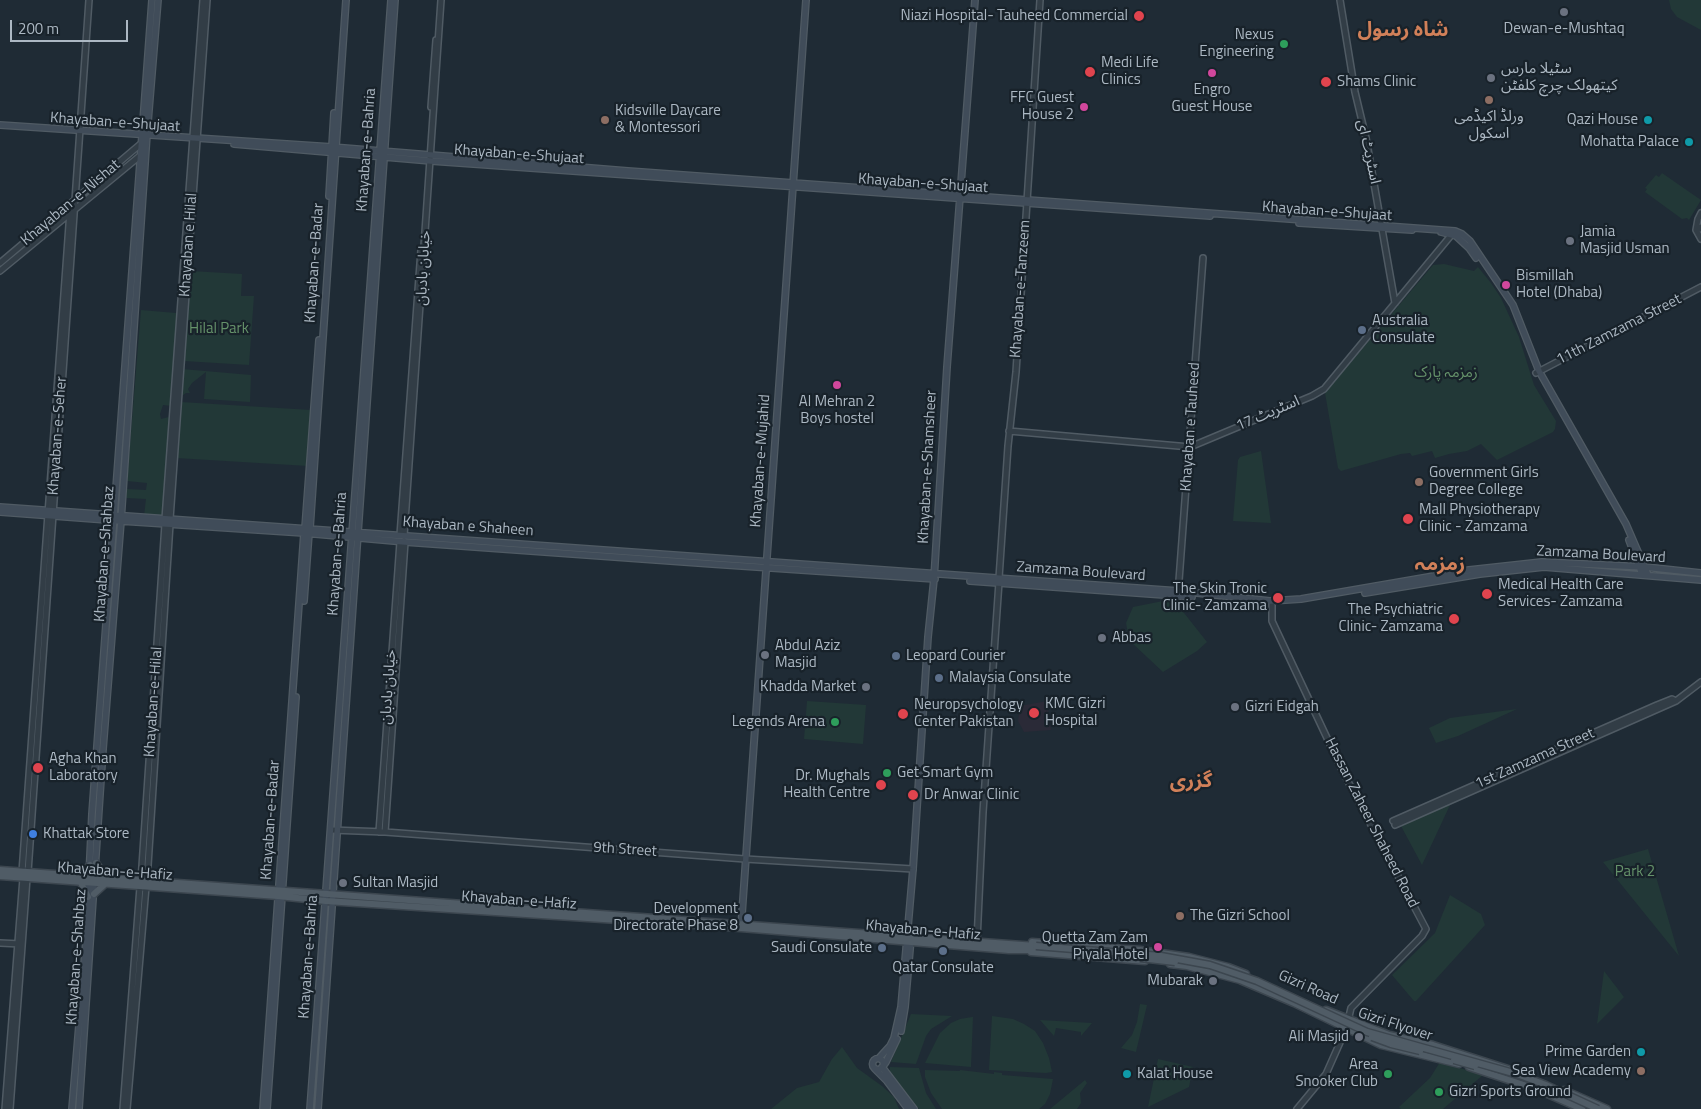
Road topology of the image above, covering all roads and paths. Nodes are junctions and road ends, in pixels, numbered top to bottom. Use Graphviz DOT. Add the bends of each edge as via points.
graph roads {
  1 [pos="87,0"];
  2 [pos="152,0"];
  3 [pos="158,0"];
  4 [pos="203,0"];
  5 [pos="207,0"];
  6 [pos="342,0"];
  7 [pos="346,0"];
  8 [pos="392,0"];
  9 [pos="395,0"];
  10 [pos="440,0"];
  11 [pos="806,0"];
  12 [pos="975,0"];
  13 [pos="1040,0"];
  14 [pos="1340,0"];
  15 [pos="0,127"];
  16 [pos="78,132"];
  17 [pos="144,137"];
  18 [pos="195,139"];
  19 [pos="334,150"];
  20 [pos="382,154"];
  21 [pos="141,155"];
  22 [pos="430,158"];
  23 [pos="793,184"];
  24 [pos="961,197"];
  25 [pos="73,201"];
  26 [pos="1027,201"];
  27 [pos="72,211"];
  28 [pos="1701,213"];
  29 [pos="1382,226"];
  30 [pos="1453,232"];
  31 [pos="185,233"];
  32 [pos="1701,239"];
  33 [pos="1203,258"];
  34 [pos="0,263"];
  35 [pos="0,271"];
  36 [pos="1701,287"];
  37 [pos="1395,303"];
  38 [pos="1538,372"];
  39 [pos="1009,431"];
  40 [pos="1190,447"];
  41 [pos="0,507"];
  42 [pos="0,512"];
  43 [pos="50,513"];
  44 [pos="114,518"];
  45 [pos="121,518"];
  46 [pos="168,522"];
  47 [pos="307,530"];
  48 [pos="351,534"];
  49 [pos="358,535"];
  50 [pos="402,539"];
  51 [pos="766,564"];
  52 [pos="1642,567"];
  53 [pos="1645,574"];
  54 [pos="1701,574"];
  55 [pos="934,577"];
  56 [pos="999,580"];
  57 [pos="1701,580"];
  58 [pos="1178,593"];
  59 [pos="1272,604"];
  60 [pos="1701,682"];
  61 [pos="1394,823"];
  62 [pos="334,830"];
  63 [pos="382,832"];
  64 [pos="745,859"];
  65 [pos="93,864"];
  66 [pos="913,869"];
  67 [pos="0,870"];
  68 [pos="25,875"];
  69 [pos="0,876"];
  70 [pos="80,879"];
  71 [pos="92,880"];
  72 [pos="106,881"];
  73 [pos="143,884"];
  74 [pos="329,893"];
  75 [pos="281,894"];
  76 [pos="91,896"];
  77 [pos="329,901"];
  78 [pos="741,926"];
  79 [pos="909,939"];
  80 [pos="977,941"];
  81 [pos="988,942"];
  82 [pos="0,943"];
  83 [pos="20,944"];
  84 [pos="1036,948"];
  85 [pos="1009,950"];
  86 [pos="83,1011"];
  87 [pos="1349,1020"];
  88 [pos="1346,1029"];
  89 [pos="879,1058"];
  90 [pos="129,1065"];
  91 [pos="883,1066"];
  92 [pos="875,1069"];
  93 [pos="312,1080"];
  94 [pos="320,1080"];
  95 [pos="5,1109"];
  96 [pos="10,1109"];
  97 [pos="72,1109"];
  98 [pos="79,1109"];
  99 [pos="123,1109"];
  100 [pos="128,1109"];
  101 [pos="263,1109"];
  102 [pos="267,1109"];
  103 [pos="310,1109"];
  104 [pos="318,1109"];
  105 [pos="908,1109"];
  106 [pos="914,1109"];
  107 [pos="1298,1109"];
  108 [pos="1582,1109"];
  109 [pos="1588,1109"];
  110 [pos="1598,1109"];
  111 [pos="1606,1109"];
  1 -- 16 [label="street, Khayaban-e-Seher"];
  2 -- 17 [label="main road, Khayaban-e-Shahbaz"];
  3 -- 17 [label="main road, Khayaban-e-Shahbaz"];
  4 -- 18 [label="street" via="195,94"];
  5 -- 18 [label="street, Khayaban e Hilal"];
  6 -- 19 [label="main road, Khayaban-e-Badar"];
  7 -- 19 [label="main road, Khayaban-e-Badar"];
  8 -- 20 [label="main road, Khayaban-e-Bahria"];
  9 -- 20 [label="main road, Khayaban-e-Bahria"];
  10 -- 22 [label="street, خیابان بادبان"];
  11 -- 23 [label="main road, Khayaban-e-Mujahid"];
  12 -- 24 [label="main road, Khayaban-e-Shamsheer"];
  13 -- 26 [label="street, Khayaban-e-Tanzeem"];
  14 -- 29 [label="street, اسٹریٹ ای"];
  15 -- 16 [label="main road, Khayaban-e-Shujaat"];
  16 -- 17 [label="main road, Khayaban-e-Shujaat"];
  16 -- 25 [label="street, Khayaban-e-Seher"];
  17 -- 18 [label="main road, Khayaban-e-Shujaat"];
  17 -- 21 [label="main road, Khayaban-e-Shahbaz"];
  17 -- 25 [label="street, Khayaban-e-Nishat"];
  17 -- 45 [label="main road, Khayaban-e-Shahbaz"];
  18 -- 19 [label="main road, Khayaban-e-Shujaat"];
  18 -- 31 [label="street, Khayaban e Hilal"];
  18 -- 46 [label="street, Khayaban e Hilal"];
  19 -- 20 [label="main road, Khayaban-e-Shujaat"];
  19 -- 47 [label="main road, Khayaban-e-Badar"];
  20 -- 22 [label="main road, Khayaban-e-Shujaat"];
  20 -- 48 [label="main road, Khayaban-e-Bahria"];
  20 -- 49 [label="main road, Khayaban-e-Bahria"];
  21 -- 27 [label="street, Khayaban-e-Nishat"];
  21 -- 44 [label="main road, Khayaban-e-Shahbaz"];
  22 -- 23 [label="main road, Khayaban-e-Shujaat"];
  22 -- 50 [label="street, خیابان بادبان"];
  23 -- 24 [label="main road, Khayaban-e-Shujaat"];
  23 -- 51 [label="main road, Khayaban-e-Mujahid"];
  24 -- 26 [label="main road, Khayaban-e-Shujaat"];
  24 -- 55 [label="main road, Khayaban-e-Shamsheer"];
  25 -- 27 [label="street, Khayaban-e-Seher"];
  25 -- 34 [label="street, Khayaban-e-Nishat"];
  26 -- 29 [label="main road, Khayaban-e-Shujaat"];
  26 -- 39 [label="street, Khayaban-e-Tanzeem"];
  27 -- 35 [label="street, Khayaban-e-Nishat"];
  27 -- 43 [label="street, Khayaban-e-Seher"];
  28 -- 32 [label="street" via="1696,230"];
  29 -- 30 [label="main road, Khayaban-e-Shujaat"];
  29 -- 37 [label="street, اسٹریٹ ای"];
  30 -- 37 [label="street, اسٹریٹ 17"];
  30 -- 38 [label="main road" via="1470,241 1508,296 1524,329"];
  31 -- 46 [label="street, Khayaban-e-Hilal"];
  33 -- 40 [label="street, Khayaban e Tauheed"];
  36 -- 38 [label="street, 11th Zamzama Street"];
  37 -- 40 [label="street, اسٹریٹ 17" via="1319,392"];
  38 -- 52 [label="main road"];
  38 -- 52 [label="main road" via="1626,524"];
  39 -- 40 [label="street, اسٹریٹ 17"];
  39 -- 56 [label="street, Khayaban-e-Tanzeem"];
  40 -- 58 [label="street, Khayaban e Tauheed"];
  41 -- 43 [label="main road, Khayaban e Shaheen"];
  42 -- 43 [label="main road, Khayaban e Shaheen"];
  43 -- 44 [label="main road, Khayaban e Shaheen"];
  43 -- 68 [label="street, Khayaban-e-Seher"];
  44 -- 45 [label="main road, Khayaban e Shaheen"];
  44 -- 65 [label="main road, Khayaban-e-Shahbaz" via="92,814"];
  45 -- 46 [label="main road, Khayaban e Shaheen"];
  45 -- 65 [label="main road, Khayaban-e-Shahbaz"];
  46 -- 47 [label="main road, Khayaban e Shaheen"];
  46 -- 73 [label="street, Khayaban-e-Hilal"];
  47 -- 48 [label="main road, Khayaban e Shaheen"];
  47 -- 75 [label="main road, Khayaban-e-Badar"];
  48 -- 49 [label="main road, Khayaban e Shaheen"];
  48 -- 62 [label="main road, Khayaban-e-Bahria"];
  49 -- 50 [label="main road, Khayaban e Shaheen"];
  49 -- 62 [label="main road, Khayaban-e-Bahria"];
  50 -- 51 [label="main road, Khayaban e Shaheen"];
  50 -- 63 [label="street, خیابان بادبان"];
  51 -- 55 [label="main road, Khayaban e Shaheen"];
  51 -- 64 [label="main road, Khayaban-e-Mujahid"];
  52 -- 53 [label="main road"];
  52 -- 54 [label="main road, Zamzama Boulevard"];
  52 -- 58 [label="main road, Zamzama Boulevard" via="1542,562 1469,570 1356,591 1279,601"];
  53 -- 57 [label="main road, Zamzama Boulevard"];
  53 -- 59 [label="main road, Zamzama Boulevard" via="1544,567"];
  55 -- 56 [label="main road, Zamzama Boulevard"];
  55 -- 66 [label="main road, Khayaban-e-Shamsheer"];
  56 -- 58 [label="main road, Zamzama Boulevard"];
  56 -- 80 [label="street, Khayaban-e-Tanzeem"];
  58 -- 59 [label="main road, Zamzama Boulevard"];
  59 -- 87 [label="street, Hassan Zaheer Shaheed Road" via="1272,622 1339,763 1426,929 1351,1008"];
  60 -- 61 [label="street, 1st Zamzama Street" via="1676,701 1672,699"];
  62 -- 63 [label="street, 9th Street"];
  62 -- 74 [label="main road, Khayaban-e-Bahria"];
  63 -- 64 [label="street, 9th Street"];
  64 -- 66 [label="street, 9th Street"];
  64 -- 78 [label="main road, Khayaban-e-Mujahid"];
  65 -- 70 [label="main road"];
  65 -- 71 [label="main road, Khayaban-e-Shahbaz"];
  65 -- 72 [label="main road"];
  66 -- 79 [label="main road, Khayaban-e-Shamsheer"];
  67 -- 68 [label="main road, Khayaban-e-Hafiz"];
  68 -- 69 [label="main road, Khayaban-e-Hafiz"];
  68 -- 70 [label="main road, Khayaban-e-Hafiz"];
  68 -- 83 [label="street, Khayaban-e-Seher"];
  70 -- 71 [label="main road, Khayaban-e-Hafiz"];
  70 -- 76 [label="main road"];
  71 -- 72 [label="main road, Khayaban-e-Hafiz"];
  71 -- 76 [label="main road, Khayaban-e-Shahbaz"];
  72 -- 73 [label="main road, Khayaban-e-Hafiz"];
  72 -- 76 [label="main road"];
  73 -- 75 [label="main road, Khayaban-e-Hafiz"];
  73 -- 90 [label="street, Khayaban-e-Hilal"];
  74 -- 75 [label="main road, Khayaban-e-Hafiz"];
  74 -- 77 [label="main road, Khayaban-e-Bahria"];
  74 -- 78 [label="main road, Khayaban-e-Hafiz"];
  75 -- 77 [label="main road, Khayaban-e-Hafiz"];
  75 -- 101 [label="main road, Khayaban-e-Badar"];
  75 -- 102 [label="main road, Khayaban-e-Badar"];
  76 -- 86 [label="main road, Khayaban-e-Shahbaz"];
  77 -- 78 [label="main road, Khayaban-e-Hafiz"];
  77 -- 93 [label="main road, Khayaban-e-Bahria"];
  77 -- 94 [label="main road, Khayaban-e-Bahria"];
  78 -- 79 [label="main road"];
  79 -- 80 [label="main road"];
  79 -- 85 [label="main road, Khayaban-e-Hafiz"];
  79 -- 89 [label="main road" via="899,1023 890,1046"];
  79 -- 91 [label="main road" via="903,1021"];
  80 -- 81 [label="main road"];
  81 -- 84 [label="main road"];
  81 -- 87 [label="main road, Gizri Road" via="1096,947 1189,957 1228,967"];
  82 -- 83 [label="street"];
  83 -- 95 [label="street"];
  83 -- 96 [label="street"];
  84 -- 85 [label="main road, Khayaban-e-Hafiz"];
  84 -- 109 [label="main road, Gizri Flyover, bridge" via="1184,962 1226,972 1384,1042 1522,1080"];
  84 -- 110 [label="main road, Gizri Flyover, bridge" via="1160,956 1210,964 1257,980 1367,1032 1517,1074"];
  85 -- 88 [label="main road, Gizri Road" via="1187,966 1240,980"];
  86 -- 97 [label="main road, Khayaban-e-Shahbaz"];
  86 -- 98 [label="main road, Khayaban-e-Shahbaz"];
  87 -- 88 [label="street"];
  87 -- 111 [label="main road, Gizri Road" via="1389,1035 1493,1063"];
  88 -- 107 [label="street" via="1326,1074"];
  88 -- 108 [label="main road, Gizri Road" via="1381,1045 1490,1072"];
  89 -- 91 [label="main road"];
  89 -- 92 [label="main road" via="872,1062"];
  90 -- 99 [label="street"];
  90 -- 100 [label="street, Khayaban-e-Hilal"];
  91 -- 92 [label="main road"];
  91 -- 106 [label="main road"];
  92 -- 105 [label="main road"];
  93 -- 94 [label="main road"];
  93 -- 103 [label="main road, Khayaban-e-Bahria"];
  94 -- 104 [label="main road, Khayaban-e-Bahria"];
}
